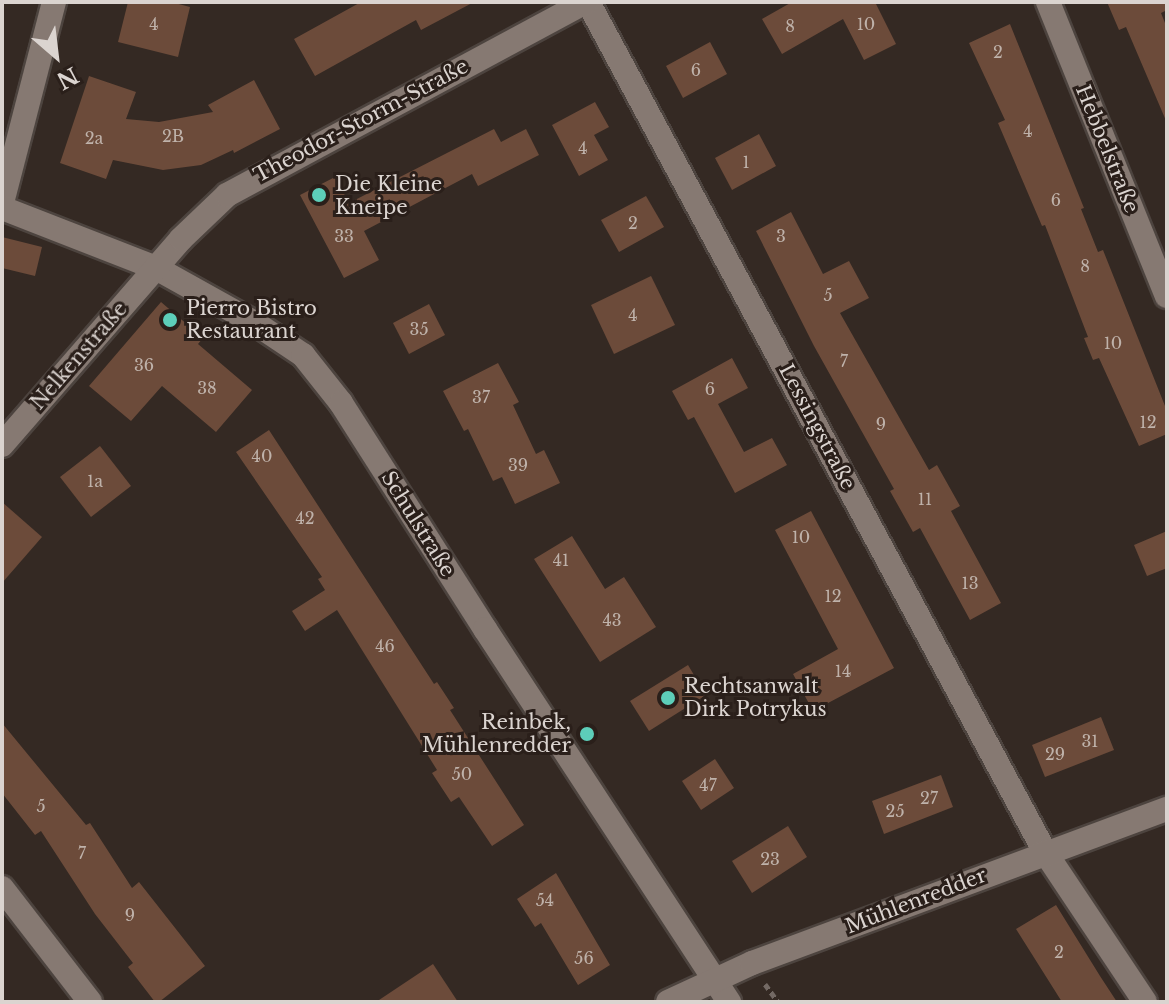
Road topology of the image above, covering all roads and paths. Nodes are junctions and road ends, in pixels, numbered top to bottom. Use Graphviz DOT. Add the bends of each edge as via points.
graph roads {
  1 [pos="54,2"];
  2 [pos="587,2"];
  3 [pos="1048,2"];
  4 [pos="2,206"];
  5 [pos="156,268"];
  6 [pos="1167,296"];
  7 [pos="2,445"];
  8 [pos="1167,809"];
  9 [pos="1045,852"];
  10 [pos="2,888"];
  11 [pos="713,978"];
  12 [pos="90,1002"];
  13 [pos="668,1002"];
  14 [pos="729,1002"];
  15 [pos="1145,1002"];
  1 -- 4 [label="street"];
  2 -- 5 [label="street, Theodor-Storm-Straße" via="244,184"];
  2 -- 9 [label="street, Lessingstraße"];
  3 -- 6 [label="street, Hebbelstraße"];
  4 -- 5 [label="street, Schulstraße"];
  5 -- 7 [label="street, Nelkenstraße"];
  5 -- 11 [label="street, Schulstraße" via="303,355 341,403"];
  8 -- 9 [label="street, Mühlenredder"];
  9 -- 11 [label="street, Mühlenredder"];
  9 -- 15 [label="street, Lessingstraße"];
  10 -- 12 [label="street"];
  11 -- 13 [label="street, Mühlenredder"];
  11 -- 14 [label="street, Schulstraße"];
}
